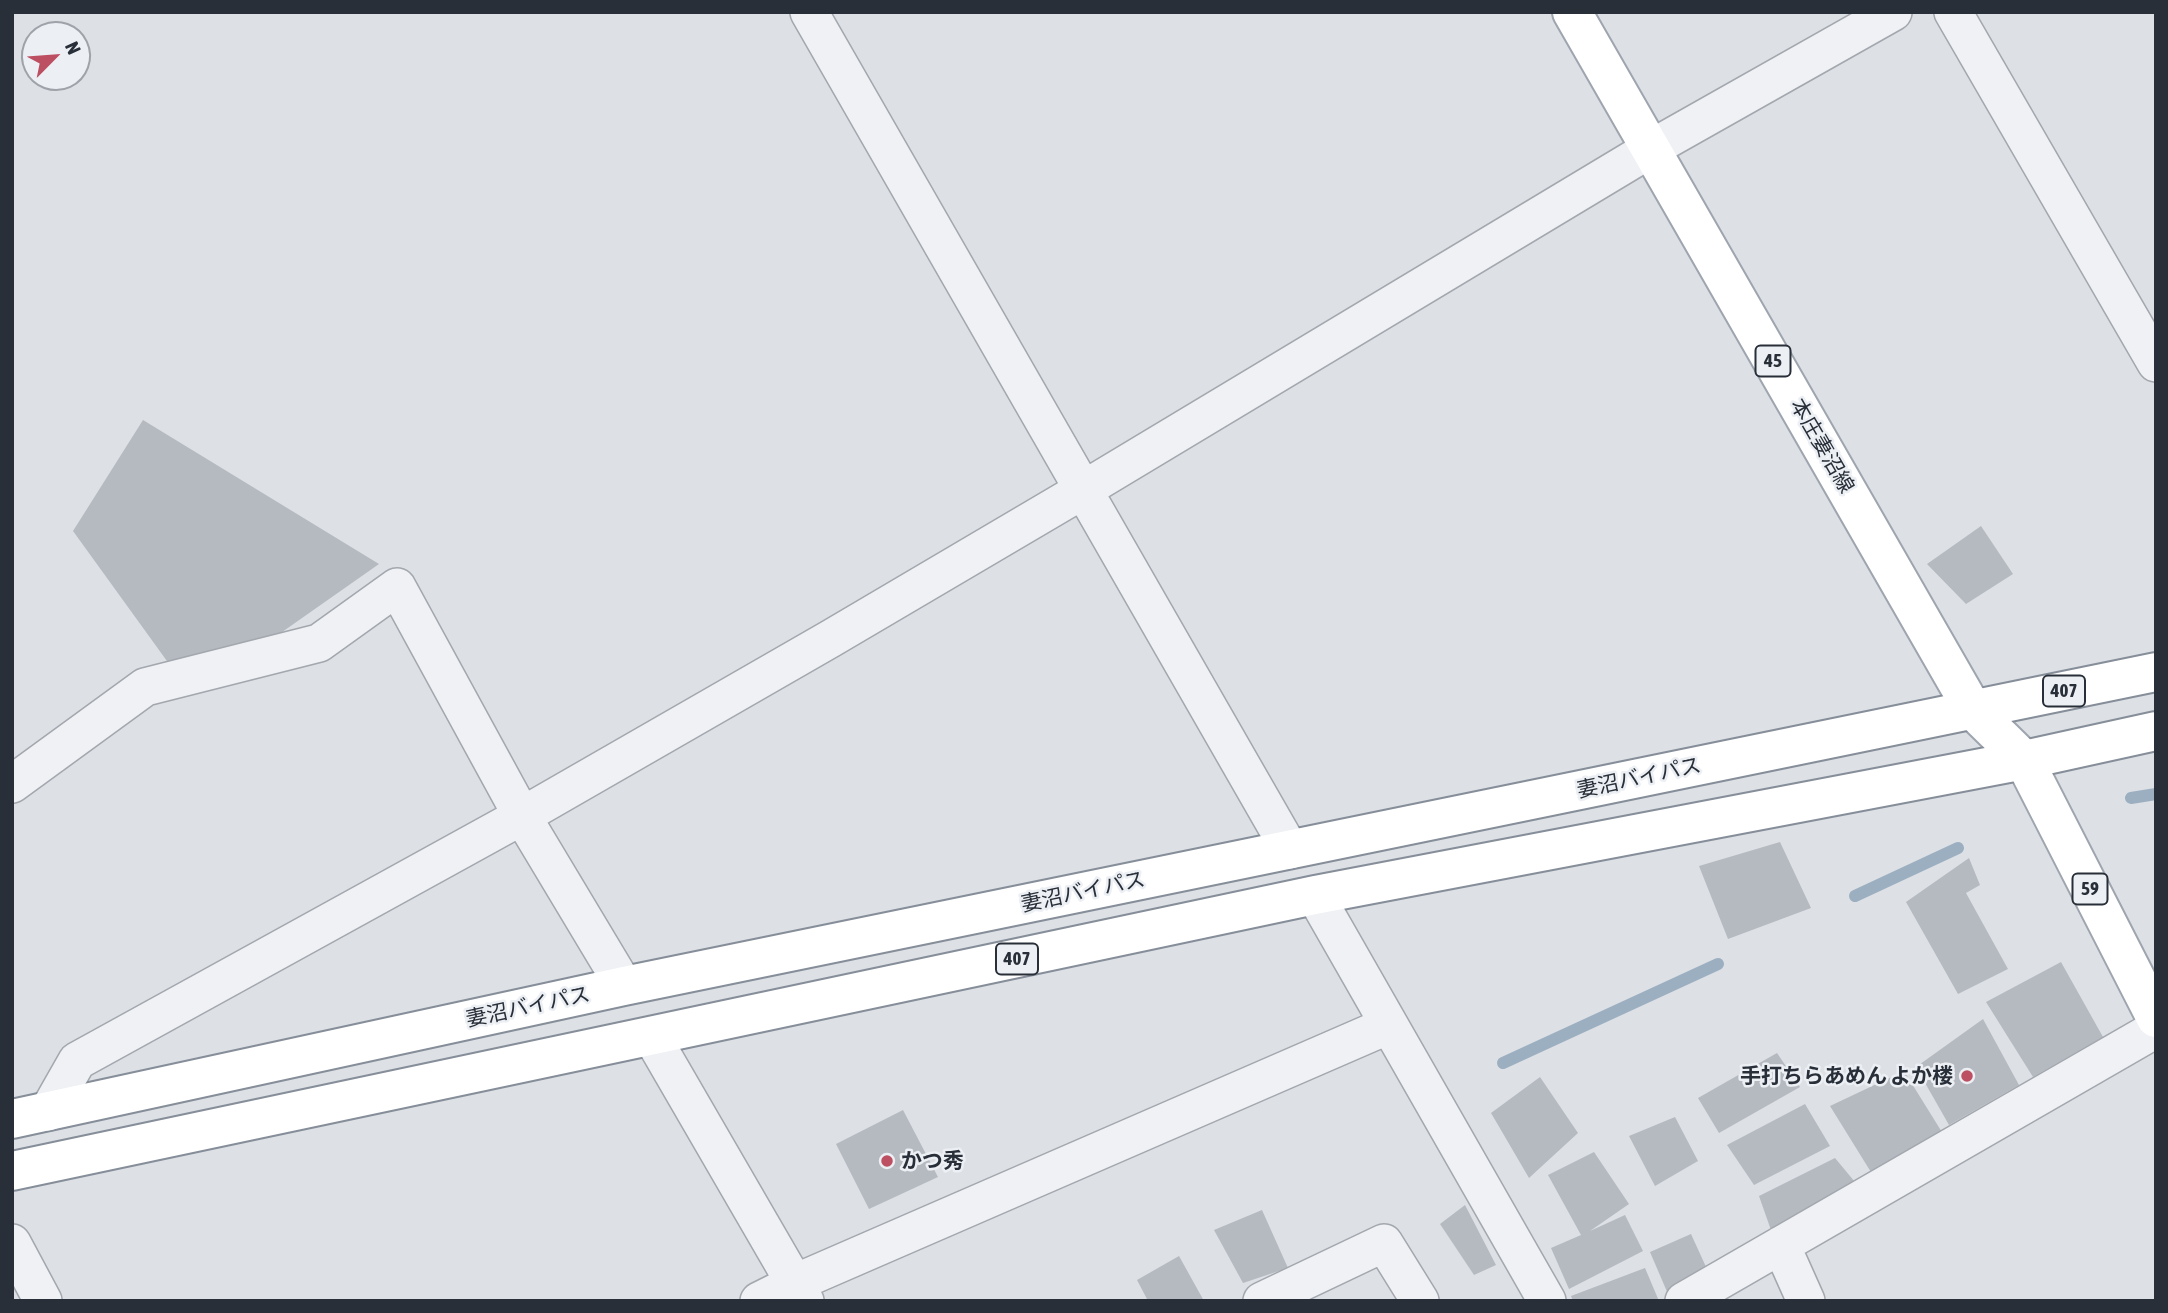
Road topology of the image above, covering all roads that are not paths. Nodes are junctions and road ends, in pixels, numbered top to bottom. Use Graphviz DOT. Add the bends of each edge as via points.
graph roads {
  1 [pos="809,12"];
  2 [pos="1572,12"];
  3 [pos="1894,12"];
  4 [pos="1953,12"];
  5 [pos="1652,148"];
  6 [pos="2156,363"];
  7 [pos="1083,490"];
  8 [pos="2156,672"];
  9 [pos="1973,710"];
  10 [pos="2156,731"];
  11 [pos="2024,760"];
  12 [pos="12,784"];
  13 [pos="522,816"];
  14 [pos="1290,850"];
  15 [pos="1315,895"];
  16 [pos="624,986"];
  17 [pos="2156,1018"];
  18 [pos="1389,1025"];
  19 [pos="2156,1030"];
  20 [pos="652,1037"];
  21 [pos="30,1115"];
  22 [pos="12,1171"];
  23 [pos="12,1243"];
  24 [pos="1781,1245"];
  25 [pos="800,1292"];
  26 [pos="43,1301"];
  27 [pos="759,1301"];
  28 [pos="1262,1301"];
  29 [pos="1420,1301"];
  30 [pos="1547,1301"];
  31 [pos="1684,1301"];
  32 [pos="1806,1301"];
  1 -- 7 [label="street"];
  2 -- 5 [label="main road, 本庄妻沼線 / 45"];
  3 -- 5 [label="street"];
  4 -- 6 [label="street"];
  5 -- 7 [label="street"];
  5 -- 9 [label="main road, 本庄妻沼線 / 45"];
  7 -- 13 [label="street"];
  7 -- 14 [label="street"];
  8 -- 9 [label="main road, 妻沼バイパス / 407"];
  9 -- 11 [label="main road, 本庄妻沼線 / 45"];
  9 -- 14 [label="main road, 妻沼バイパス / 407"];
  10 -- 11 [label="main road, 407"];
  11 -- 15 [label="main road, 407"];
  11 -- 17 [label="main road, 59"];
  12 -- 13 [label="street" via="145,687 318,643 397,587"];
  13 -- 16 [label="street"];
  13 -- 21 [label="street" via="77,1060"];
  14 -- 16 [label="main road, 妻沼バイパス / 407"];
  15 -- 18 [label="street"];
  15 -- 20 [label="main road, 407"];
  16 -- 21 [label="main road, 妻沼バイパス / 407"];
  18 -- 25 [label="street"];
  18 -- 30 [label="street"];
  19 -- 24 [label="street"];
  20 -- 22 [label="main road, 407"];
  20 -- 25 [label="street"];
  23 -- 26 [label="street"];
  24 -- 31 [label="street"];
  24 -- 32 [label="street"];
  25 -- 27 [label="street"];
  28 -- 29 [label="street" via="1384,1243"];
}
